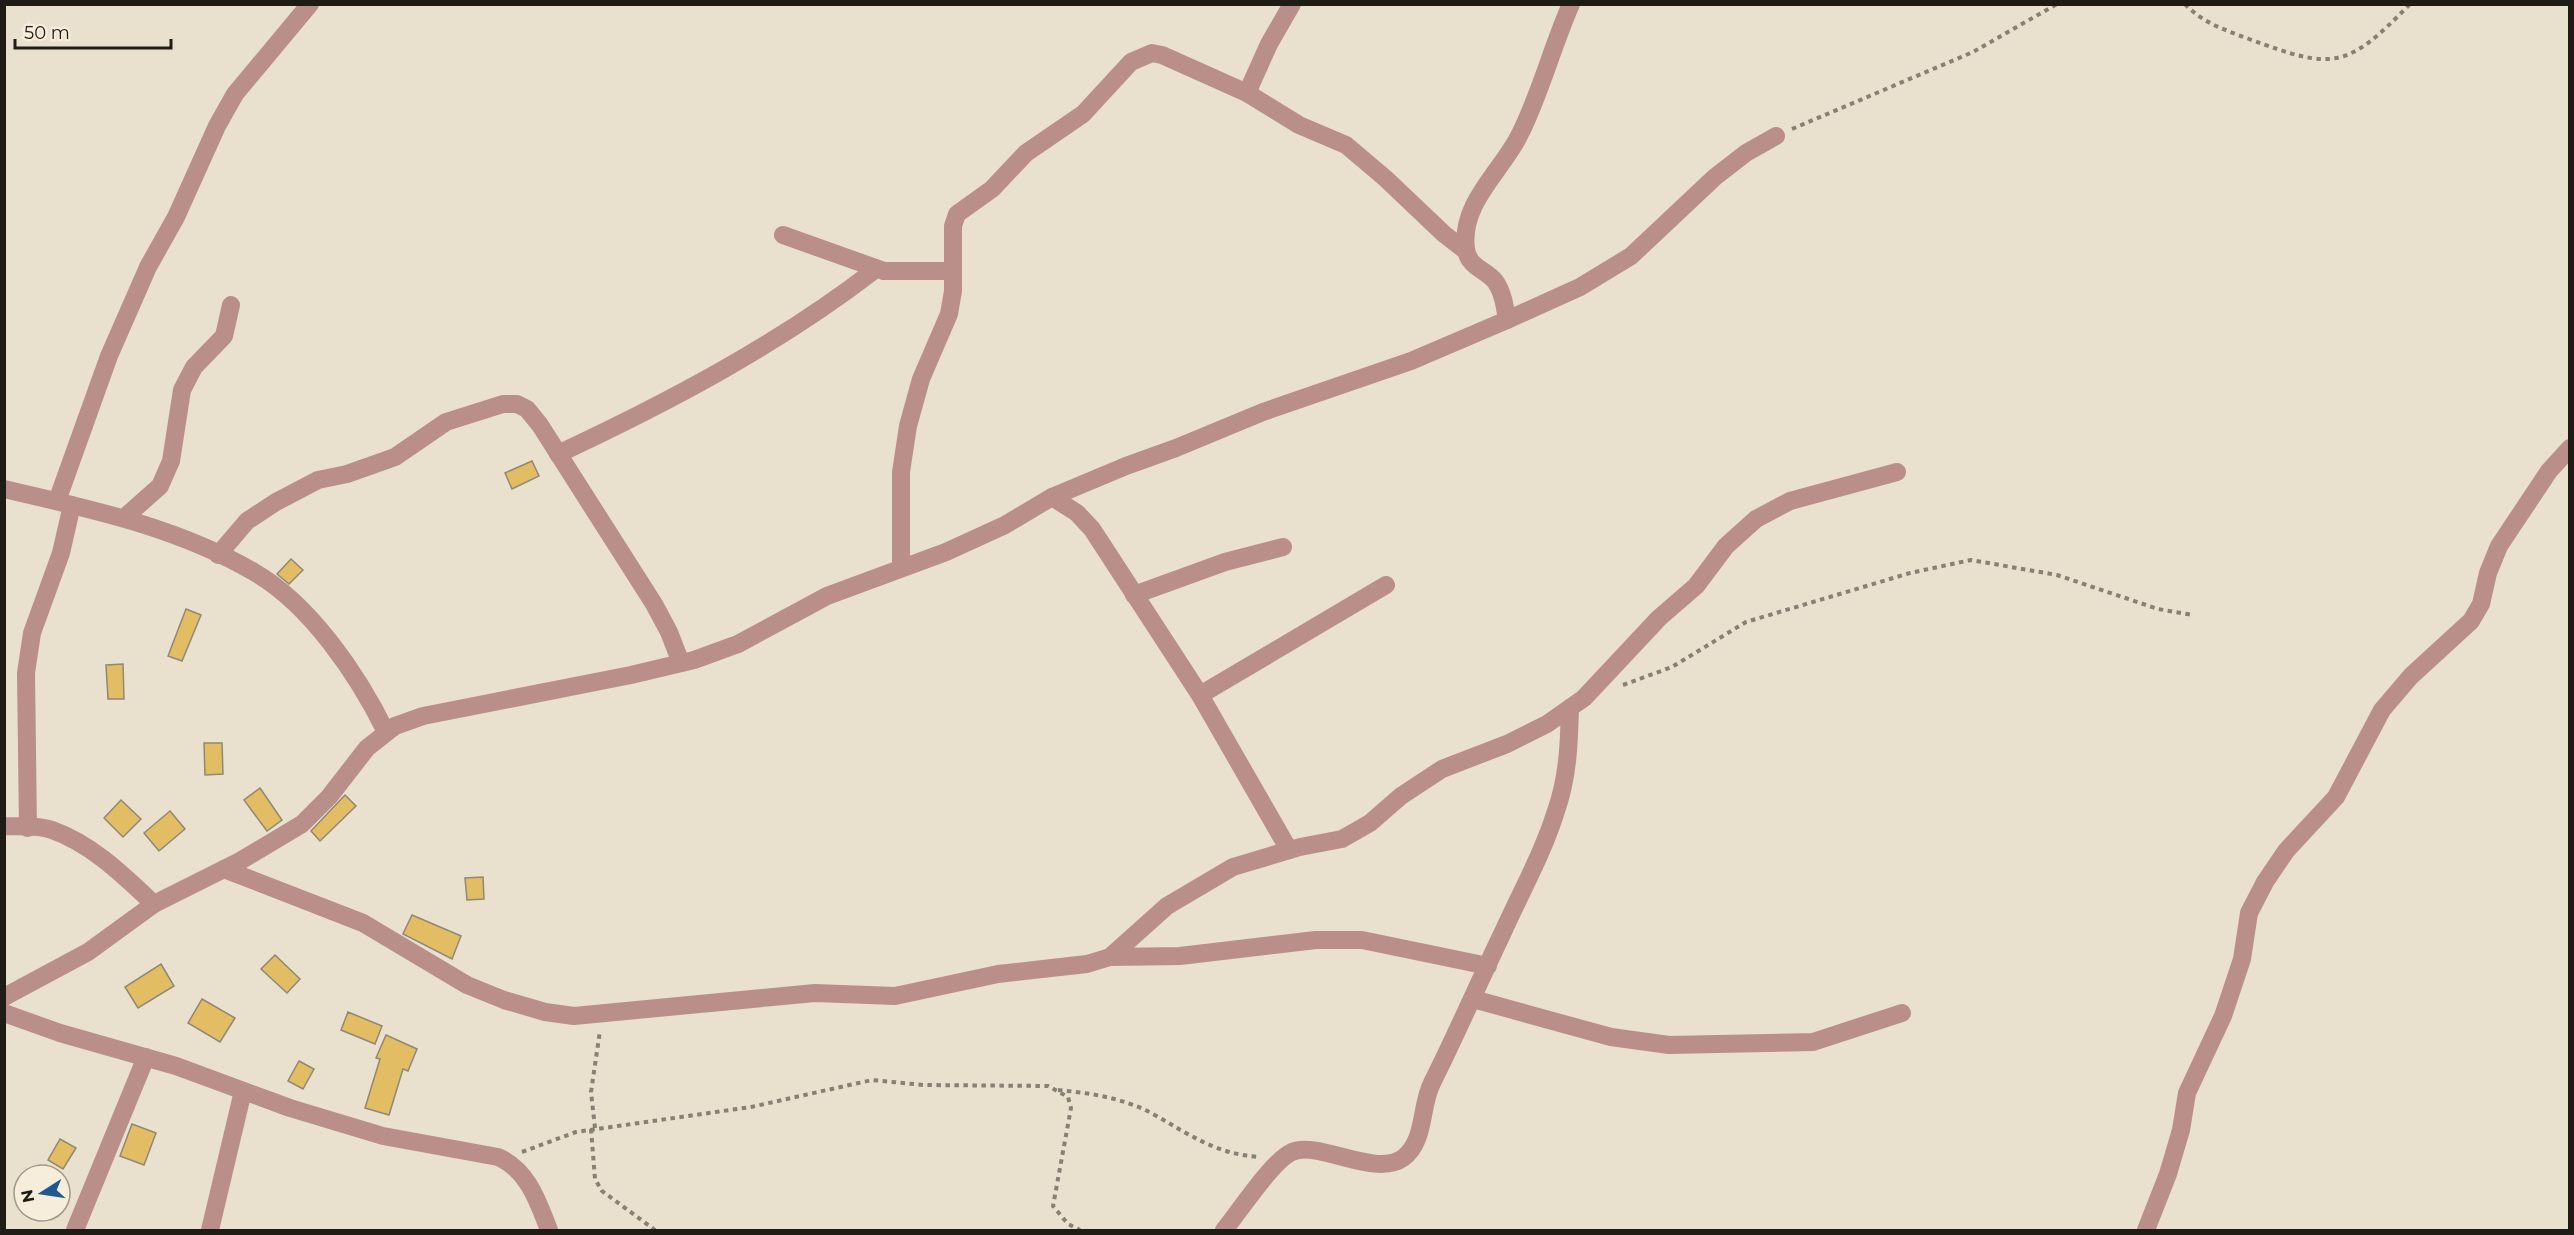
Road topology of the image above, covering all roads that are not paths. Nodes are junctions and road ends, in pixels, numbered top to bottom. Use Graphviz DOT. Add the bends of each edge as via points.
graph roads {
  1 [pos="310,4"];
  2 [pos="1292,4"];
  3 [pos="1571,4"];
  4 [pos="1247,93"];
  5 [pos="1776,136"];
  6 [pos="783,235"];
  7 [pos="1466,251"];
  8 [pos="876,269"];
  9 [pos="953,271"];
  10 [pos="231,305"];
  11 [pos="1507,320"];
  12 [pos="2570,448"];
  13 [pos="558,454"];
  14 [pos="1897,472"];
  15 [pos="4,489"];
  16 [pos="1052,497"];
  17 [pos="65,503"];
  18 [pos="124,518"];
  19 [pos="1283,547"];
  20 [pos="218,555"];
  21 [pos="901,567"];
  22 [pos="1386,585"];
  23 [pos="1134,595"];
  24 [pos="681,663"];
  25 [pos="1200,694"];
  26 [pos="1570,708"];
  27 [pos="386,732"];
  28 [pos="4,826"];
  29 [pos="28,828"];
  30 [pos="1289,850"];
  31 [pos="224,868"];
  32 [pos="154,904"];
  33 [pos="1110,957"];
  34 [pos="1488,966"];
  35 [pos="4,997"];
  36 [pos="1473,999"];
  37 [pos="4,1013"];
  38 [pos="1902,1013"];
  39 [pos="146,1057"];
  40 [pos="243,1091"];
  41 [pos="75,1230"];
  42 [pos="210,1230"];
  43 [pos="549,1230"];
  44 [pos="1224,1230"];
  45 [pos="2146,1230"];
  1 -- 17 [label="street" via="235,94 217,126 109,356"];
  2 -- 4 [label="street"];
  3 -- 7 [label="street" via="1518,138 1482,189 1468,221"];
  4 -- 7 [label="street" via="1299,125 1346,145"];
  4 -- 9 [label="street" via="1162,55 1152,53 1131,62 1083,114 1026,153 992,189 957,214 953,226"];
  5 -- 11 [label="street" via="1715,177 1631,256 1580,287"];
  6 -- 8 [label="street"];
  7 -- 11 [label="street" via="1471,263 1497,283"];
  8 -- 9 [label="street"];
  8 -- 13 [label="street" via="776,338 681,394"];
  9 -- 21 [label="street" via="949,314 921,379 908,426 901,472"];
  10 -- 18 [label="street" via="224,336 194,367 184,384 171,461 160,486"];
  11 -- 16 [label="street" via="1411,361 1263,412"];
  12 -- 45 [label="street" via="2549,471 2499,546 2481,604 2470,621 2411,676 2382,710 2336,797 2286,850 2265,882 2249,913 2242,959 2223,1016 2187,1094 2168,1174"];
  13 -- 20 [label="street" via="528,409 503,404 471,413 446,422 394,457 318,480 276,501 247,521"];
  13 -- 24 [label="street" via="654,604"];
  14 -- 26 [label="street" via="1790,501 1756,519 1726,546 1696,586"];
  15 -- 17 [label="street"];
  16 -- 21 [label="street" via="1005,525"];
  16 -- 23 [label="street" via="1077,513 1092,529"];
  17 -- 18 [label="street"];
  17 -- 29 [label="street" via="61,553 32,633 26,673"];
  18 -- 20 [label="street" via="161,528"];
  19 -- 23 [label="street" via="1225,562"];
  20 -- 27 [label="street" via="255,572 290,598 347,665"];
  21 -- 24 [label="street" via="827,596 738,644"];
  22 -- 25 [label="street"];
  23 -- 25 [label="street"];
  24 -- 27 [label="street" via="423,716"];
  25 -- 30 [label="street"];
  26 -- 30 [label="street" via="1507,744 1442,769 1342,839"];
  26 -- 34 [label="street" via="1568,770 1556,813"];
  27 -- 31 [label="street" via="367,748 302,824"];
  28 -- 29 [label="street"];
  29 -- 32 [label="street" via="50,829 78,842 114,867"];
  30 -- 33 [label="street" via="1233,867 1167,906"];
  31 -- 32 [label="street"];
  31 -- 33 [label="street" via="363,923 467,985 545,1012 574,1016 815,993 895,996 998,974 1087,964"];
  32 -- 35 [label="street" via="88,952"];
  33 -- 34 [label="street" via="1180,956 1316,940 1362,940"];
  34 -- 36 [label="street"];
  36 -- 38 [label="street" via="1611,1037 1670,1046 1813,1042"];
  36 -- 44 [label="street" via="1424,1101 1419,1134 1403,1158 1387,1163 1298,1150 1283,1157"];
  37 -- 39 [label="street"];
  39 -- 40 [label="street"];
  39 -- 41 [label="street"];
  40 -- 42 [label="street"];
  40 -- 43 [label="street" via="383,1136 479,1152 512,1163 537,1201"];
}
